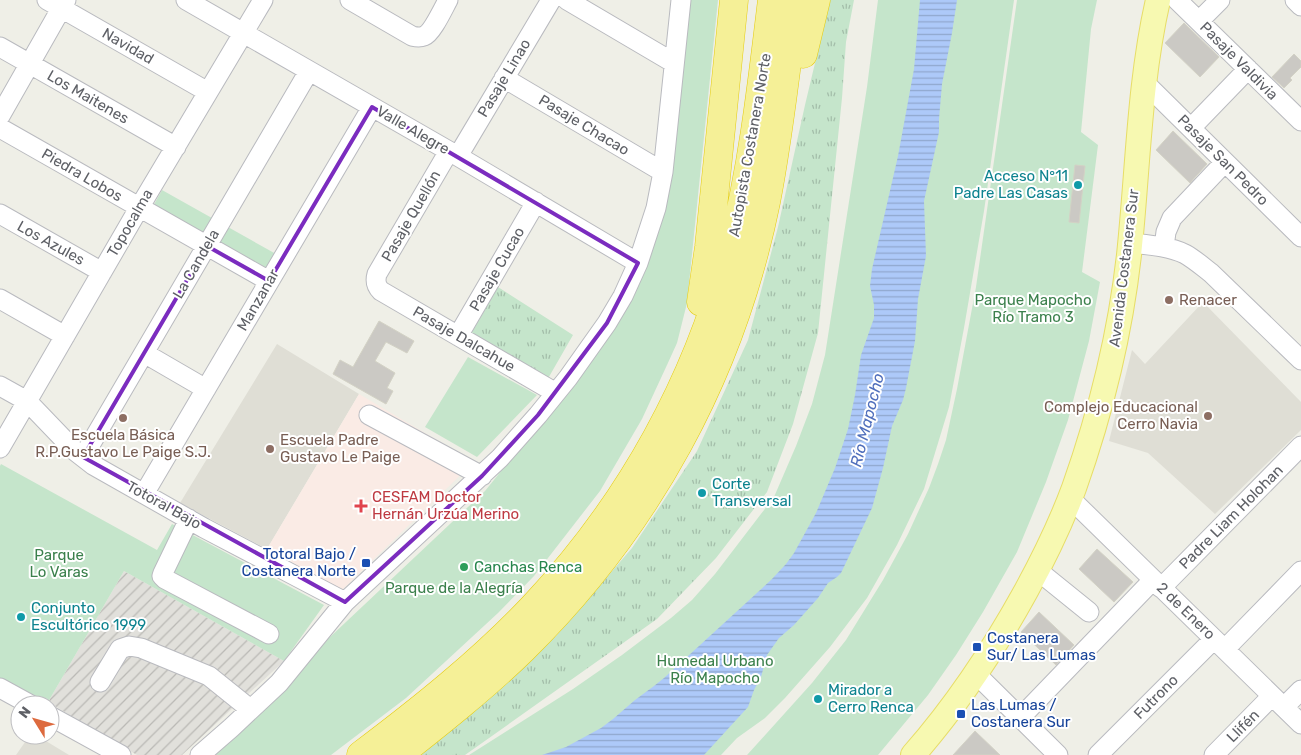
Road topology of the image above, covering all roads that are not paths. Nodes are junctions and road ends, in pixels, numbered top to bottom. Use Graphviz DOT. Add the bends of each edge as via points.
graph roads {
  1 [pos="186,0"];
  2 [pos="263,0"];
  3 [pos="350,0"];
  4 [pos="448,0"];
  5 [pos="551,0"];
  6 [pos="567,0"];
  7 [pos="682,0"];
  8 [pos="734,0"];
  9 [pos="772,0"];
  10 [pos="794,0"];
  11 [pos="816,0"];
  12 [pos="1158,0"];
  13 [pos="1178,0"];
  14 [pos="1220,0"];
  15 [pos="1295,0"];
  16 [pos="58,3"];
  17 [pos="1301,6"];
  18 [pos="1199,21"];
  19 [pos="243,33"];
  20 [pos="0,47"];
  21 [pos="674,63"];
  22 [pos="30,64"];
  23 [pos="1248,69"];
  24 [pos="310,71"];
  25 [pos="504,78"];
  26 [pos="1145,83"];
  27 [pos="208,92"];
  28 [pos="372,107"];
  29 [pos="0,116"];
  30 [pos="1301,121"];
  31 [pos="0,128"];
  32 [pos="1190,128"];
  33 [pos="176,147"];
  34 [pos="775,148"];
  35 [pos="453,153"];
  36 [pos="1225,162"];
  37 [pos="663,172"];
  38 [pos="536,202"];
  39 [pos="139,208"];
  40 [pos="0,214"];
  41 [pos="1299,230"];
  42 [pos="1130,244"];
  43 [pos="207,246"];
  44 [pos="1164,247"];
  45 [pos="638,263"];
  46 [pos="102,272"];
  47 [pos="269,281"];
  48 [pos="376,283"];
  49 [pos="0,299"];
  50 [pos="65,336"];
  51 [pos="458,336"];
  52 [pos="144,353"];
  53 [pos="1301,360"];
  54 [pos="0,386"];
  55 [pos="206,389"];
  56 [pos="556,393"];
  57 [pos="27,401"];
  58 [pos="674,404"];
  59 [pos="369,415"];
  60 [pos="1301,446"];
  61 [pos="0,448"];
  62 [pos="82,457"];
  63 [pos="482,476"];
  64 [pos="144,494"];
  65 [pos="1069,500"];
  66 [pos="189,520"];
  67 [pos="1037,570"];
  68 [pos="1301,571"];
  69 [pos="1157,584"];
  70 [pos="345,602"];
  71 [pos="1089,612"];
  72 [pos="269,634"];
  73 [pos="1219,644"];
  74 [pos="976,674"];
  75 [pos="100,682"];
  76 [pos="0,688"];
  77 [pos="1301,690"];
  78 [pos="12,695"];
  79 [pos="1278,702"];
  80 [pos="250,709"];
  81 [pos="1020,718"];
  82 [pos="60,721"];
  83 [pos="1301,724"];
  84 [pos="921,752"];
  85 [pos="1048,752"];
  86 [pos="121,755"];
  87 [pos="200,755"];
  88 [pos="361,755"];
  89 [pos="398,755"];
  90 [pos="1098,755"];
  91 [pos="1214,755"];
  1 -- 19 [label="street, Valle Alegre"];
  2 -- 19 [label="street, Topocalma"];
  3 -- 4 [label="street" via="415,37 428,33"];
  5 -- 25 [label="street, Pasaje Linao"];
  6 -- 21 [label="street"];
  7 -- 21 [label="street"];
  8 -- 58 [label="highway" via="705,283"];
  9 -- 58 [label="highway, Autopista Costanera Norte" via="757,120 733,245 711,318"];
  10 -- 34 [label="highway, Autopista Costanera Norte"];
  11 -- 34 [label="highway"];
  12 -- 26 [label="main road, Avenida Costanera Sur"];
  13 -- 18 [label="street, Pasaje Valdivia"];
  14 -- 18 [label="street"];
  15 -- 17 [label="street"];
  16 -- 22 [label="street"];
  16 -- 27 [label="street, Navidad"];
  18 -- 23 [label="street, Pasaje Valdivia"];
  19 -- 24 [label="street, Valle Alegre"];
  19 -- 27 [label="street, Topocalma"];
  20 -- 22 [label="street, Los Maitenes"];
  21 -- 37 [label="street"];
  22 -- 29 [label="street"];
  22 -- 33 [label="street, Los Maitenes"];
  23 -- 30 [label="street, Pasaje Valdivia"];
  23 -- 32 [label="street"];
  24 -- 28 [label="street, Valle Alegre"];
  24 -- 43 [label="street, La Candela"];
  25 -- 35 [label="street, Pasaje Linao"];
  25 -- 37 [label="street, Pasaje Chacao"];
  26 -- 32 [label="street, Pasaje San Pedro"];
  26 -- 42 [label="main road, Avenida Costanera Sur"];
  27 -- 33 [label="street, Topocalma"];
  28 -- 35 [label="street, Valle Alegre"];
  28 -- 47 [label="street, Manzanar"];
  31 -- 39 [label="street, Piedra Lobos"];
  32 -- 36 [label="street, Pasaje San Pedro"];
  33 -- 39 [label="street, Topocalma"];
  34 -- 89 [label="highway, Autopista Costanera Norte" via="766,203 729,333 693,416 650,493 603,559 538,634 494,676"];
  35 -- 38 [label="street, Valle Alegre"];
  35 -- 48 [label="street, Pasaje Quellón" via="377,274"];
  36 -- 41 [label="street, Pasaje San Pedro"];
  36 -- 44 [label="street" via="1172,218"];
  37 -- 45 [label="street" via="656,208"];
  38 -- 45 [label="street, Valle Alegre"];
  38 -- 51 [label="street, Pasaje Cucao"];
  39 -- 43 [label="street, Piedra Lobos"];
  39 -- 46 [label="street, Topocalma"];
  40 -- 46 [label="street, Los Azules"];
  42 -- 44 [label="street"];
  42 -- 65 [label="main road, Avenida Costanera Sur" via="1113,354 1100,407"];
  43 -- 47 [label="street, Piedra Lobos"];
  43 -- 52 [label="street, La Candela"];
  44 -- 53 [label="street" via="1184,254 1211,273"];
  45 -- 56 [label="street" via="611,316"];
  46 -- 50 [label="street, Topocalma"];
  47 -- 55 [label="street, Manzanar"];
  48 -- 51 [label="street, Pasaje Dalcahue" via="381,291"];
  49 -- 50 [label="street"];
  50 -- 57 [label="street, Topocalma"];
  51 -- 56 [label="street, Pasaje Dalcahue"];
  52 -- 55 [label="street"];
  52 -- 62 [label="street, La Candela"];
  54 -- 57 [label="street, Totoral Bajo"];
  55 -- 64 [label="street, Manzanar"];
  56 -- 63 [label="street"];
  57 -- 61 [label="street, Topocalma"];
  57 -- 62 [label="street, Totoral Bajo"];
  58 -- 88 [label="highway, Autopista Costanera Norte" via="623,494 558,580 478,660"];
  59 -- 63 [label="street"];
  60 -- 69 [label="street, Padre Liam Holohan"];
  62 -- 64 [label="street, Totoral Bajo"];
  63 -- 70 [label="street"];
  64 -- 66 [label="street, Totoral Bajo"];
  65 -- 67 [label="main road, Avenida Costanera Sur"];
  65 -- 69 [label="street, 2 de Enero"];
  66 -- 70 [label="street, Totoral Bajo"];
  66 -- 72 [label="street" via="162,576"];
  67 -- 71 [label="street"];
  67 -- 74 [label="main road, Avenida Costanera Sur"];
  68 -- 73 [label="street, Futrono"];
  69 -- 73 [label="street, 2 de Enero"];
  69 -- 81 [label="street, Padre Liam Holohan"];
  70 -- 80 [label="street" via="279,684"];
  73 -- 79 [label="street, 2 de Enero"];
  73 -- 90 [label="street, Futrono"];
  74 -- 81 [label="street"];
  74 -- 84 [label="main road, Avenida Costanera Sur"];
  75 -- 80 [label="street" via="120,649 129,646 209,676"];
  76 -- 78 [label="street"];
  77 -- 79 [label="street"];
  79 -- 83 [label="street, 2 de Enero"];
  79 -- 91 [label="street, Llifén"];
  80 -- 87 [label="street"];
  81 -- 85 [label="street"];
  82 -- 86 [label="street"];
}
